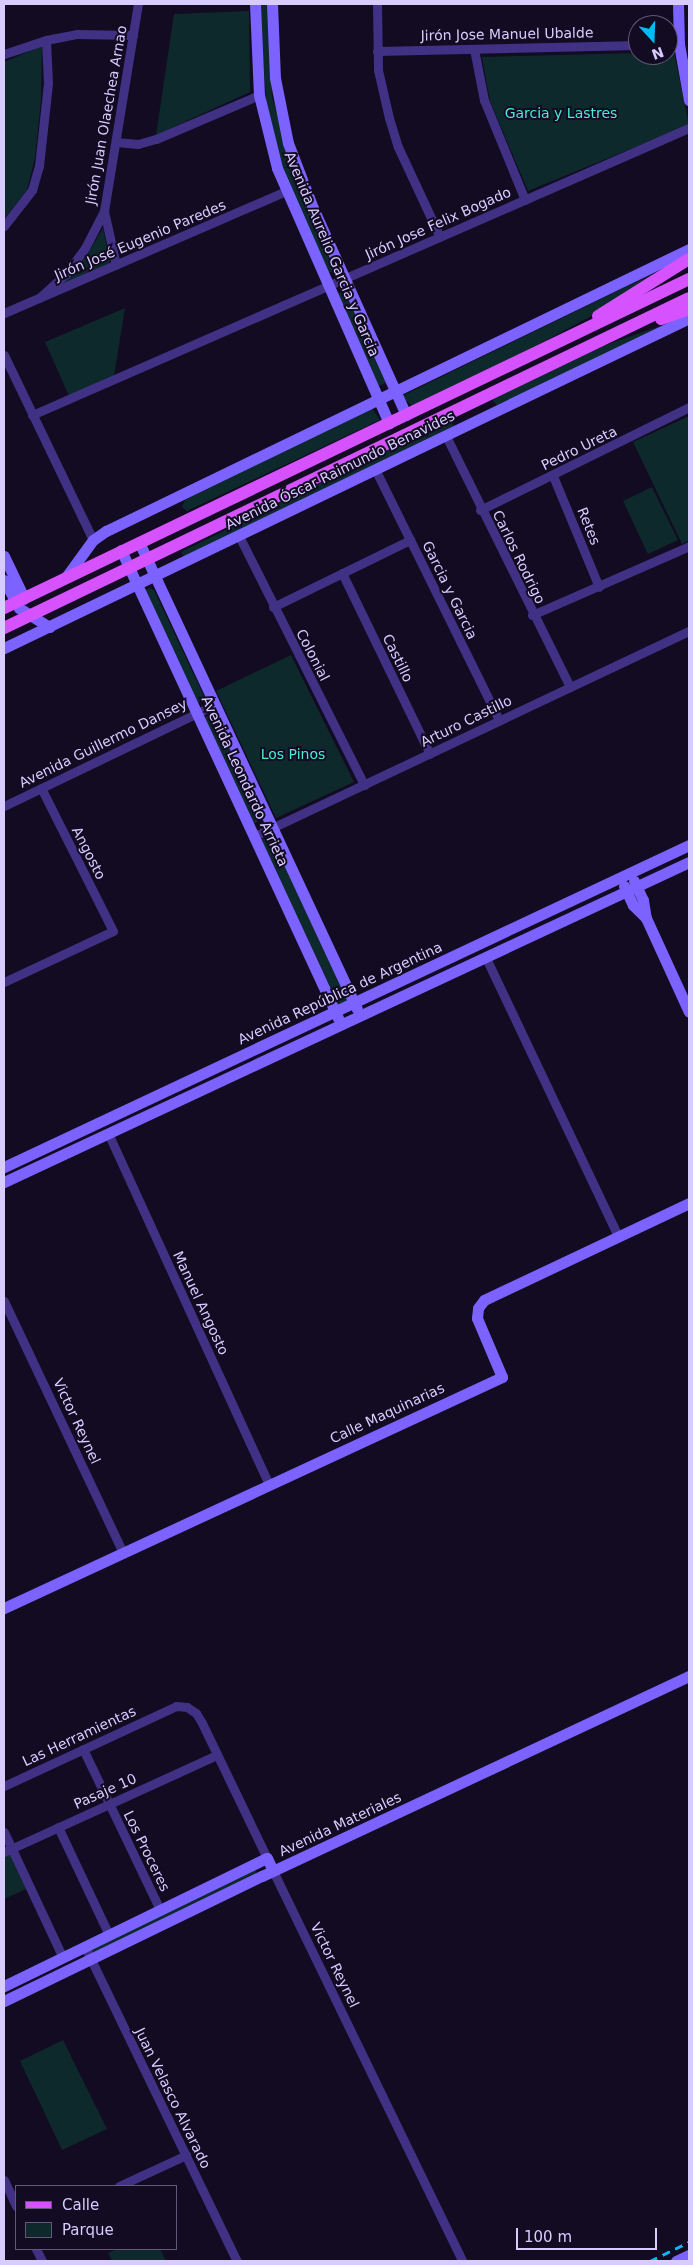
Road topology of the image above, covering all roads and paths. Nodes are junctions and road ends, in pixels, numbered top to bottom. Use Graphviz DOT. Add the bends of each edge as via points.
graph roads {
  1 [pos="138,4"];
  2 [pos="255,4"];
  3 [pos="272,4"];
  4 [pos="377,4"];
  5 [pos="133,35"];
  6 [pos="46,40"];
  7 [pos="628,45"];
  8 [pos="474,49"];
  9 [pos="377,51"];
  10 [pos="4,54"];
  11 [pos="678,59"];
  12 [pos="258,95"];
  13 [pos="689,100"];
  14 [pos="689,128"];
  15 [pos="116,142"];
  16 [pos="286,191"];
  17 [pos="525,200"];
  18 [pos="104,211"];
  19 [pos="4,226"];
  20 [pos="440,237"];
  21 [pos="689,248"];
  22 [pos="689,259"];
  23 [pos="116,265"];
  24 [pos="344,279"];
  25 [pos="689,279"];
  26 [pos="328,286"];
  27 [pos="38,298"];
  28 [pos="689,298"];
  29 [pos="689,309"];
  30 [pos="4,313"];
  31 [pos="689,318"];
  32 [pos="563,340"];
  33 [pos="588,345"];
  34 [pos="4,355"];
  35 [pos="395,391"];
  36 [pos="377,400"];
  37 [pos="689,407"];
  38 [pos="32,415"];
  39 [pos="406,415"];
  40 [pos="389,423"];
  41 [pos="446,436"];
  42 [pos="376,471"];
  43 [pos="553,476"];
  44 [pos="480,510"];
  45 [pos="239,536"];
  46 [pos="93,540"];
  47 [pos="410,540"];
  48 [pos="139,542"];
  49 [pos="689,546"];
  50 [pos="120,550"];
  51 [pos="4,556"];
  52 [pos="146,557"];
  53 [pos="128,566"];
  54 [pos="342,573"];
  55 [pos="155,576"];
  56 [pos="66,577"];
  57 [pos="4,580"];
  58 [pos="136,585"];
  59 [pos="599,587"];
  60 [pos="10,605"];
  61 [pos="273,607"];
  62 [pos="28,615"];
  63 [pos="532,615"];
  64 [pos="49,627"];
  65 [pos="4,628"];
  66 [pos="689,631"];
  67 [pos="4,648"];
  68 [pos="570,688"];
  69 [pos="214,704"];
  70 [pos="196,713"];
  71 [pos="499,720"];
  72 [pos="430,754"];
  73 [pos="364,785"];
  74 [pos="41,788"];
  75 [pos="4,806"];
  76 [pos="274,828"];
  77 [pos="255,836"];
  78 [pos="689,845"];
  79 [pos="689,862"];
  80 [pos="625,875"];
  81 [pos="632,889"];
  82 [pos="486,958"];
  83 [pos="4,982"];
  84 [pos="355,1003"];
  85 [pos="335,1012"];
  86 [pos="689,1012"];
  87 [pos="360,1016"];
  88 [pos="341,1025"];
  89 [pos="108,1133"];
  90 [pos="4,1167"];
  91 [pos="4,1182"];
  92 [pos="689,1203"];
  93 [pos="618,1236"];
  94 [pos="4,1301"];
  95 [pos="269,1484"];
  96 [pos="123,1553"];
  97 [pos="4,1608"];
  98 [pos="689,1676"];
  99 [pos="165,1711"];
  100 [pos="83,1749"];
  101 [pos="217,1755"];
  102 [pos="4,1786"];
  103 [pos="109,1804"];
  104 [pos="58,1827"];
  105 [pos="4,1832"];
  106 [pos="8,1850"];
  107 [pos="267,1858"];
  108 [pos="273,1871"];
  109 [pos="160,1910"];
  110 [pos="109,1935"];
  111 [pos="85,1947"];
  112 [pos="62,1958"];
  113 [pos="91,1959"];
  114 [pos="4,1986"];
  115 [pos="4,2001"];
  116 [pos="186,2155"];
  117 [pos="4,2180"];
  118 [pos="121,2185"];
  119 [pos="15,2204"];
  120 [pos="689,2255"];
  121 [pos="237,2261"];
  122 [pos="462,2261"];
  123 [pos="676,2261"];
  1 -- 5 [label="street, Jirón Juan Olaechea Arnao"];
  2 -- 12 [label="main road, Avenida Aurelio Garcia y Garcia"];
  3 -- 24 [label="main road, Avenida Aurelio Garcia y Garcia" via="275,78 288,143"];
  4 -- 9 [label="street"];
  5 -- 6 [label="street" via="106,33"];
  5 -- 15 [label="street, Jirón Juan Olaechea Arnao"];
  6 -- 10 [label="street"];
  6 -- 19 [label="street" via="48,83 39,166 32,190"];
  7 -- 8 [label="street, Jirón Jose Manuel Ubalde"];
  8 -- 9 [label="street, Jirón Jose Manuel Ubalde"];
  8 -- 17 [label="street" via="484,100"];
  9 -- 20 [label="street" via="382,93 398,147"];
  11 -- 13 [label="main road"];
  12 -- 15 [label="street" via="156,139 138,144"];
  12 -- 16 [label="main road, Avenida Aurelio Garcia y Garcia"];
  14 -- 17 [label="street, Jirón Jose Felix Bogado"];
  15 -- 18 [label="street, Jirón Juan Olaechea Arnao"];
  16 -- 23 [label="street, Jirón José Eugenio Paredes"];
  16 -- 26 [label="main road, Avenida Aurelio Garcia y Garcia"];
  17 -- 20 [label="street, Jirón Jose Felix Bogado"];
  18 -- 23 [label="street"];
  18 -- 27 [label="street, Jirón Juan Olaechea Arnao" via="85,248 66,274"];
  20 -- 24 [label="street, Jirón Jose Felix Bogado"];
  21 -- 35 [label="main road, Avenida Óscar Raimundo Benavides"];
  22 -- 32 [label="main road"];
  23 -- 27 [label="street, Jirón José Eugenio Paredes"];
  24 -- 26 [label="street, Jirón Jose Felix Bogado"];
  24 -- 35 [label="main road, Avenida Aurelio Garcia y Garcia"];
  25 -- 32 [label="main road, Avenida Óscar Raimundo Benavides"];
  26 -- 36 [label="main road, Avenida Aurelio Garcia y Garcia"];
  26 -- 38 [label="street, Jirón Jose Felix Bogado"];
  27 -- 30 [label="street, Jirón José Eugenio Paredes"];
  28 -- 33 [label="main road, Avenida Óscar Raimundo Benavides"];
  29 -- 33 [label="main road"];
  31 -- 41 [label="main road, Avenida Óscar Raimundo Benavides"];
  32 -- 39 [label="main road, Avenida Óscar Raimundo Benavides"];
  33 -- 52 [label="main road, Avenida Óscar Raimundo Benavides"];
  34 -- 38 [label="street"];
  35 -- 36 [label="main road, Avenida Óscar Raimundo Benavides"];
  35 -- 39 [label="main road, Avenida Aurelio Garcia y Garcia"];
  36 -- 40 [label="main road, Avenida Aurelio Garcia y Garcia"];
  36 -- 46 [label="main road, Avenida Óscar Raimundo Benavides"];
  37 -- 43 [label="street, Pedro Ureta"];
  38 -- 46 [label="street"];
  39 -- 40 [label="main road, Avenida Óscar Raimundo Benavides"];
  40 -- 48 [label="main road, Avenida Óscar Raimundo Benavides"];
  41 -- 42 [label="main road, Avenida Óscar Raimundo Benavides"];
  41 -- 44 [label="street, Carlos Rodrigo"];
  42 -- 45 [label="main road, Avenida Óscar Raimundo Benavides"];
  42 -- 47 [label="street, Garcia y Garcia"];
  43 -- 44 [label="street, Pedro Ureta"];
  43 -- 59 [label="street, Retes"];
  44 -- 63 [label="street, Carlos Rodrigo"];
  45 -- 55 [label="main road, Avenida Óscar Raimundo Benavides"];
  45 -- 61 [label="street, Colonial"];
  46 -- 56 [label="main road, Avenida Óscar Raimundo Benavides"];
  47 -- 54 [label="street"];
  47 -- 71 [label="street, Garcia y Garcia"];
  48 -- 50 [label="main road, Avenida Óscar Raimundo Benavides"];
  48 -- 52 [label="main road, Avenida Leondardo Arrieta"];
  49 -- 59 [label="street"];
  50 -- 53 [label="main road, Avenida Leondardo Arrieta"];
  50 -- 56 [label="main road, Avenida Óscar Raimundo Benavides"];
  51 -- 60 [label="main road"];
  52 -- 53 [label="main road, Avenida Óscar Raimundo Benavides"];
  52 -- 55 [label="main road, Avenida Leondardo Arrieta"];
  53 -- 58 [label="main road, Avenida Leondardo Arrieta"];
  53 -- 62 [label="main road, Avenida Óscar Raimundo Benavides"];
  54 -- 61 [label="street"];
  54 -- 72 [label="street, Castillo"];
  55 -- 58 [label="main road, Avenida Óscar Raimundo Benavides"];
  55 -- 69 [label="main road, Avenida Leondardo Arrieta"];
  56 -- 60 [label="main road, Avenida Óscar Raimundo Benavides"];
  57 -- 60 [label="main road"];
  58 -- 64 [label="main road, Avenida Óscar Raimundo Benavides"];
  58 -- 70 [label="main road, Avenida Leondardo Arrieta"];
  59 -- 63 [label="street"];
  60 -- 62 [label="main road"];
  61 -- 73 [label="street, Colonial"];
  62 -- 64 [label="main road"];
  62 -- 65 [label="main road, Avenida Óscar Raimundo Benavides"];
  63 -- 68 [label="street, Carlos Rodrigo"];
  64 -- 67 [label="main road, Avenida Óscar Raimundo Benavides"];
  66 -- 68 [label="street, Arturo Castillo"];
  68 -- 71 [label="street, Arturo Castillo"];
  69 -- 70 [label="street, Avenida Guillermo Dansey"];
  69 -- 76 [label="main road, Avenida Leondardo Arrieta"];
  70 -- 74 [label="street, Avenida Guillermo Dansey"];
  70 -- 77 [label="main road, Avenida Leondardo Arrieta"];
  71 -- 72 [label="street, Arturo Castillo"];
  72 -- 73 [label="street, Arturo Castillo"];
  73 -- 76 [label="street, Arturo Castillo"];
  74 -- 75 [label="street, Avenida Guillermo Dansey"];
  74 -- 83 [label="street, Angosto" via="113,931"];
  76 -- 77 [label="street, Arturo Castillo"];
  76 -- 84 [label="main road, Avenida Leondardo Arrieta"];
  77 -- 85 [label="main road, Avenida Leondardo Arrieta"];
  78 -- 80 [label="main road, Avenida República de Argentina"];
  79 -- 81 [label="main road, Avenida República de Argentina"];
  80 -- 81 [label="main road"];
  80 -- 84 [label="main road, Avenida República de Argentina"];
  81 -- 82 [label="main road, Avenida República de Argentina"];
  81 -- 86 [label="main road" via="638,912 646,918"];
  82 -- 87 [label="main road, Avenida República de Argentina"];
  82 -- 93 [label="street"];
  84 -- 85 [label="main road, Avenida República de Argentina"];
  84 -- 87 [label="main road, Avenida Leondardo Arrieta"];
  85 -- 88 [label="main road, Avenida Leondardo Arrieta"];
  85 -- 90 [label="main road, Avenida República de Argentina"];
  87 -- 88 [label="main road, Avenida República de Argentina"];
  88 -- 89 [label="main road, Avenida República de Argentina"];
  89 -- 91 [label="main road, Avenida República de Argentina"];
  89 -- 95 [label="street, Manuel Angosto"];
  92 -- 93 [label="main road, Calle Maquinarias"];
  93 -- 95 [label="main road, Calle Maquinarias" via="484,1300 478,1308 477,1318 502,1377"];
  94 -- 96 [label="street, Victor Reynel"];
  95 -- 96 [label="main road, Calle Maquinarias"];
  96 -- 97 [label="main road, Calle Maquinarias"];
  98 -- 108 [label="main road, Avenida Materiales"];
  99 -- 100 [label="street, Las Herramientas"];
  99 -- 101 [label="street, Victor Reynel" via="176,1706 196,1713"];
  100 -- 102 [label="street, Las Herramientas"];
  100 -- 103 [label="street, Los Proceres"];
  101 -- 103 [label="street, Pasaje 10"];
  101 -- 107 [label="street, Victor Reynel"];
  103 -- 104 [label="street, Pasaje 10"];
  103 -- 109 [label="street, Los Proceres"];
  104 -- 106 [label="street, Pasaje 10"];
  104 -- 110 [label="street"];
  105 -- 106 [label="street"];
  106 -- 112 [label="street"];
  107 -- 108 [label="main road, Victor Reynel"];
  107 -- 109 [label="main road, Avenida Materiales"];
  108 -- 113 [label="main road, Avenida Materiales"];
  108 -- 122 [label="street, Victor Reynel"];
  109 -- 110 [label="main road, Avenida Materiales"];
  110 -- 111 [label="main road, Avenida Materiales"];
  111 -- 112 [label="main road, Avenida Materiales"];
  111 -- 113 [label="street, Juan Velasco Alvarado"];
  112 -- 114 [label="main road, Avenida Materiales"];
  113 -- 115 [label="main road, Avenida Materiales"];
  113 -- 116 [label="street, Juan Velasco Alvarado"];
  116 -- 118 [label="street"];
  116 -- 121 [label="street, Juan Velasco Alvarado"];
  117 -- 119 [label="street"];
  120 -- 123 [label="main road"];
}
